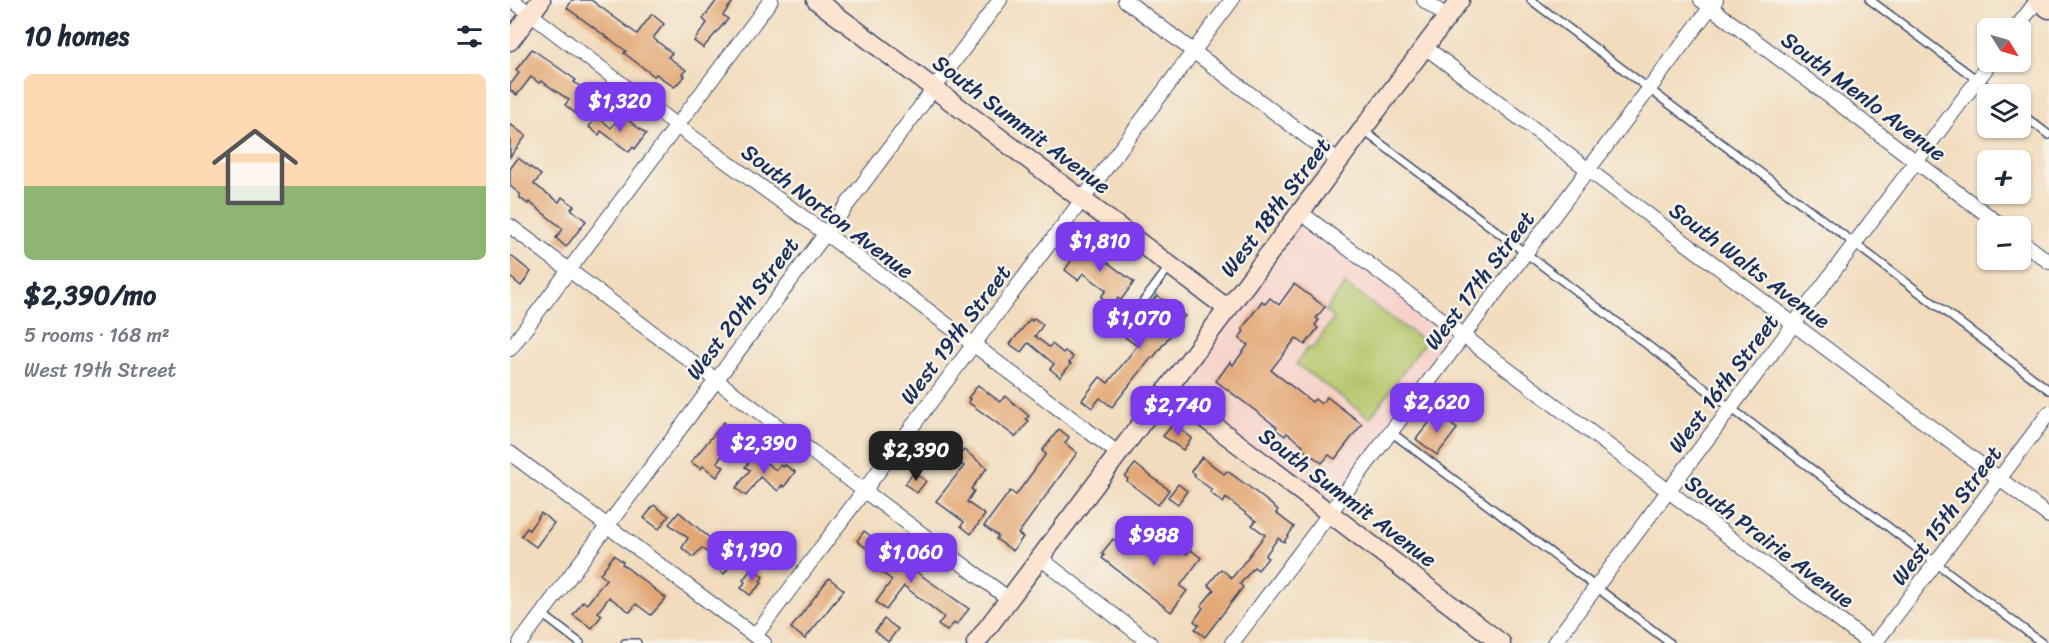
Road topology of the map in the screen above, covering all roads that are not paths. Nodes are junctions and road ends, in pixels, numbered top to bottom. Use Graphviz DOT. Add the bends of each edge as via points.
graph roads {
  1 [pos="512,0"];
  2 [pos="771,0"];
  3 [pos="816,0"];
  4 [pos="1000,0"];
  5 [pos="1125,0"];
  6 [pos="1232,0"];
  7 [pos="1424,0"];
  8 [pos="1460,0"];
  9 [pos="1531,0"];
  10 [pos="1870,0"];
  11 [pos="2037,0"];
  12 [pos="1709,2"];
  13 [pos="1541,3"];
  14 [pos="536,7"];
  15 [pos="2049,9"];
  16 [pos="1447,17"];
  17 [pos="2024,18"];
  18 [pos="510,41"];
  19 [pos="1425,47"];
  20 [pos="1194,51"];
  21 [pos="1983,72"];
  22 [pos="1977,80"];
  23 [pos="1982,84"];
  24 [pos="1649,88"];
  25 [pos="934,89"];
  26 [pos="2031,121"];
  27 [pos="677,126"];
  28 [pos="1362,130"];
  29 [pos="2049,135"];
  30 [pos="1339,161"];
  31 [pos="1916,161"];
  32 [pos="1588,170"];
  33 [pos="1082,199"];
  34 [pos="1300,212"];
  35 [pos="1989,216"];
  36 [pos="510,226"];
  37 [pos="825,233"];
  38 [pos="1855,243"];
  39 [pos="2031,248"];
  40 [pos="1526,253"];
  41 [pos="2049,262"];
  42 [pos="1170,265"];
  43 [pos="569,270"];
  44 [pos="1228,309"];
  45 [pos="1794,324"];
  46 [pos="1121,331"];
  47 [pos="1463,336"];
  48 [pos="973,345"];
  49 [pos="510,349"];
  50 [pos="715,379"];
  51 [pos="1167,390"];
  52 [pos="2049,390"];
  53 [pos="1731,407"];
  54 [pos="2049,413"];
  55 [pos="1390,432"];
  56 [pos="510,453"];
  57 [pos="1119,454"];
  58 [pos="1999,479"];
  59 [pos="864,490"];
  60 [pos="1668,490"];
  61 [pos="1330,513"];
  62 [pos="2049,516"];
  63 [pos="608,526"];
  64 [pos="1040,558"];
  65 [pos="1936,562"];
  66 [pos="1596,587"];
  67 [pos="1010,599"];
  68 [pos="542,614"];
  69 [pos="756,641"];
  70 [pos="520,643"];
  71 [pos="580,643"];
  72 [pos="625,643"];
  73 [pos="637,643"];
  74 [pos="976,643"];
  75 [pos="1150,643"];
  76 [pos="1232,643"];
  77 [pos="1501,643"];
  78 [pos="1554,643"];
  79 [pos="1670,643"];
  80 [pos="1869,643"];
  81 [pos="1875,643"];
  82 [pos="2042,643"];
  1 -- 14 [label="street, South Norton Avenue"];
  2 -- 27 [label="street"];
  3 -- 25 [label="street, South Summit Avenue"];
  4 -- 25 [label="street, West 20th Street"];
  5 -- 20 [label="street"];
  6 -- 20 [label="street, West 19th Street"];
  7 -- 16 [label="street"];
  8 -- 16 [label="street, West 18th Street"];
  9 -- 13 [label="lane"];
  10 -- 22 [label="lane"];
  11 -- 15 [label="street"];
  11 -- 17 [label="street"];
  12 -- 24 [label="street, West 17th Street"];
  12 -- 31 [label="street, South Menlo Avenue"];
  13 -- 24 [label="lane"];
  14 -- 18 [label="street"];
  14 -- 27 [label="street, South Norton Avenue"];
  16 -- 19 [label="street, West 18th Street"];
  19 -- 28 [label="street, West 18th Street"];
  19 -- 32 [label="street, South Walts Avenue"];
  20 -- 30 [label="street"];
  20 -- 33 [label="street, West 19th Street"];
  21 -- 22 [label="street, West 16th Street"];
  22 -- 23 [label="lane"];
  22 -- 31 [label="street, West 16th Street"];
  24 -- 32 [label="street, West 17th Street"];
  24 -- 38 [label="lane"];
  25 -- 33 [label="street, South Summit Avenue"];
  25 -- 37 [label="street, West 20th Street"];
  26 -- 29 [label="lane"];
  27 -- 37 [label="street, South Norton Avenue"];
  27 -- 43 [label="street"];
  28 -- 30 [label="street, West 18th Street"];
  28 -- 40 [label="lane"];
  30 -- 34 [label="street, West 18th Street"];
  31 -- 35 [label="street, South Menlo Avenue"];
  31 -- 38 [label="street, West 16th Street"];
  32 -- 40 [label="street, West 17th Street"];
  32 -- 45 [label="street, South Walts Avenue"];
  33 -- 42 [label="street, South Summit Avenue"];
  33 -- 48 [label="street, West 19th Street"];
  34 -- 44 [label="street, West 18th Street"];
  34 -- 47 [label="street, South Prairie Avenue"];
  36 -- 43 [label="street"];
  37 -- 48 [label="street, South Norton Avenue"];
  37 -- 50 [label="street, West 20th Street"];
  38 -- 45 [label="street, West 16th Street"];
  38 -- 52 [label="lane"];
  39 -- 41 [label="street"];
  40 -- 47 [label="street, West 17th Street"];
  40 -- 53 [label="lane"];
  42 -- 44 [label="street, South Summit Avenue"];
  42 -- 46 [label="lane"];
  43 -- 49 [label="street"];
  43 -- 50 [label="street"];
  44 -- 51 [label="street, West 18th Street"];
  45 -- 53 [label="street, West 16th Street"];
  45 -- 58 [label="street, South Walts Avenue"];
  47 -- 55 [label="street, West 17th Street"];
  47 -- 60 [label="street, South Prairie Avenue"];
  48 -- 57 [label="street, South Norton Avenue"];
  48 -- 59 [label="street, West 19th Street"];
  50 -- 59 [label="street"];
  50 -- 63 [label="street, West 20th Street"];
  51 -- 57 [label="street, West 18th Street"];
  51 -- 61 [label="street, South Summit Avenue"];
  53 -- 60 [label="street, West 16th Street"];
  53 -- 65 [label="lane"];
  54 -- 58 [label="street, West 15th Street"];
  55 -- 61 [label="street, West 17th Street"];
  55 -- 66 [label="lane"];
  56 -- 63 [label="street"];
  57 -- 64 [label="street, West 18th Street"];
  58 -- 62 [label="street, South Walts Avenue"];
  58 -- 65 [label="street, West 15th Street"];
  59 -- 67 [label="street"];
  59 -- 69 [label="street, West 19th Street"];
  60 -- 66 [label="street, West 16th Street"];
  60 -- 80 [label="street, South Prairie Avenue"];
  61 -- 76 [label="street, West 17th Street"];
  61 -- 77 [label="street, South Summit Avenue"];
  63 -- 68 [label="street, West 20th Street"];
  63 -- 69 [label="street"];
  64 -- 67 [label="street, West 18th Street"];
  64 -- 75 [label="street"];
  65 -- 81 [label="street, West 15th Street"];
  65 -- 82 [label="lane"];
  66 -- 78 [label="street, West 16th Street"];
  66 -- 79 [label="lane"];
  67 -- 74 [label="street, West 18th Street"];
  68 -- 70 [label="street, West 20th Street"];
  68 -- 71 [label="lane"];
  72 -- 73 [label="lane"];
}
